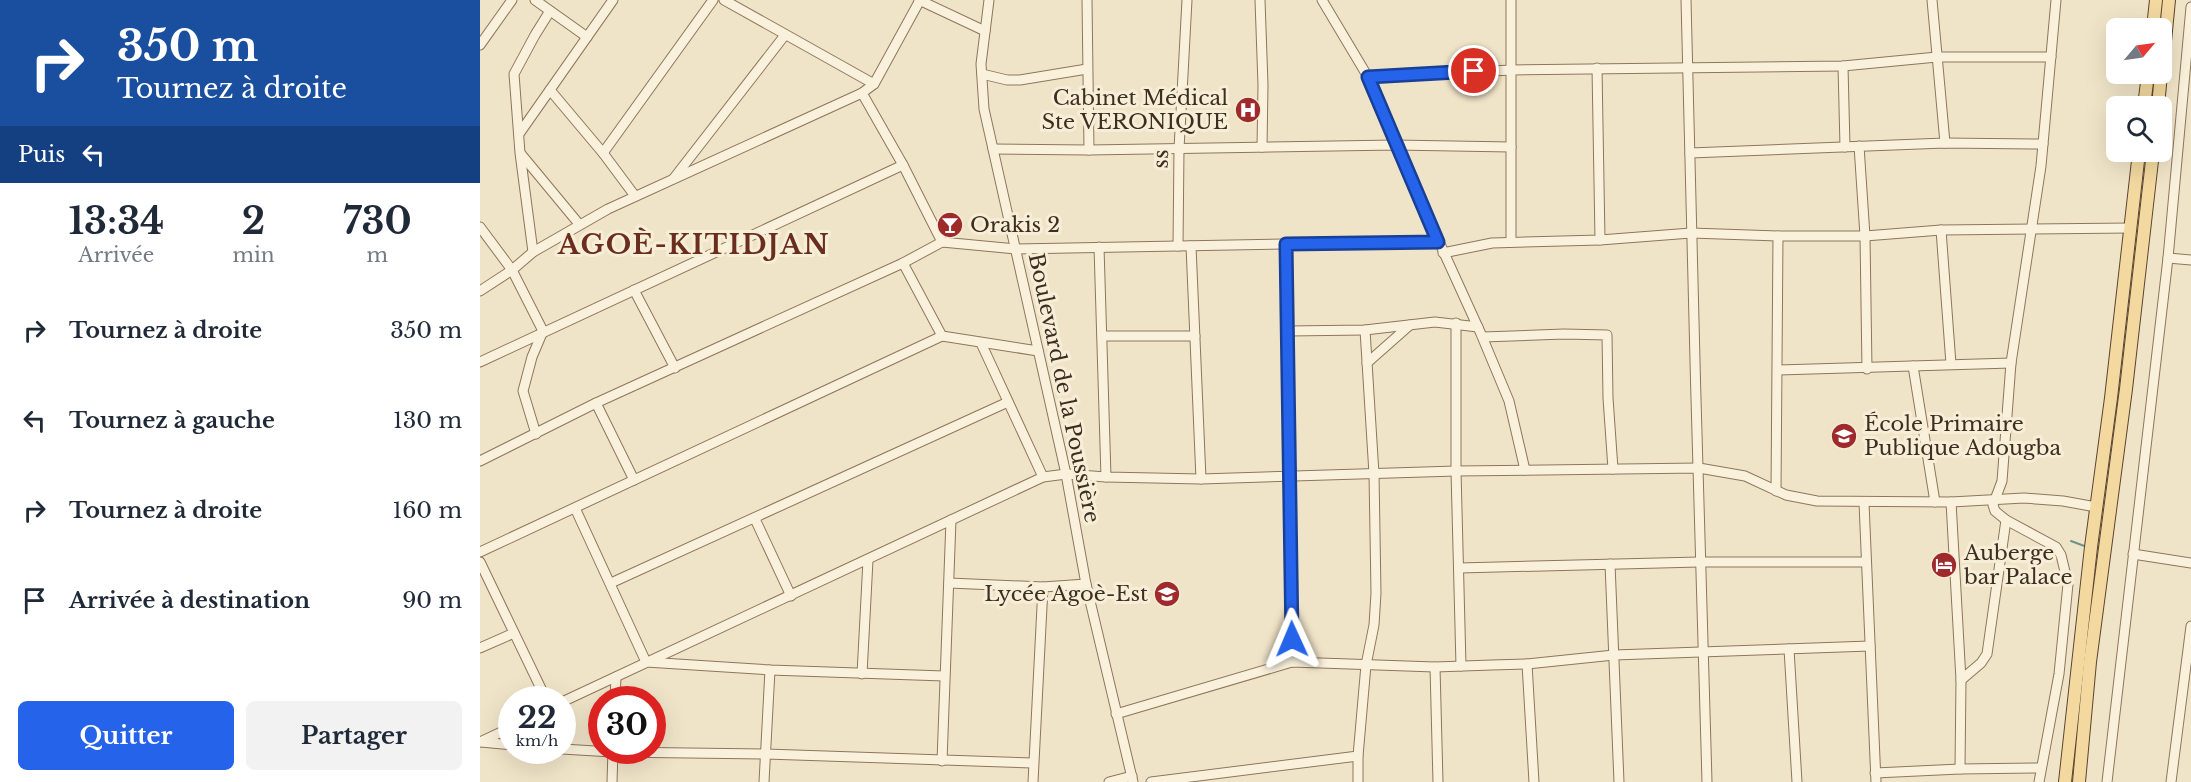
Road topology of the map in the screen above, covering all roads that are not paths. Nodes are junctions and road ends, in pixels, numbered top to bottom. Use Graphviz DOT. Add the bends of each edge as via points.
graph roads {
  1 [pos="512,0"];
  2 [pos="535,0"];
  3 [pos="613,0"];
  4 [pos="713,0"];
  5 [pos="724,0"];
  6 [pos="920,0"];
  7 [pos="989,0"];
  8 [pos="1087,0"];
  9 [pos="1187,0"];
  10 [pos="1260,0"];
  11 [pos="1322,0"];
  12 [pos="1511,0"];
  13 [pos="1686,0"];
  14 [pos="1932,0"];
  15 [pos="2056,0"];
  16 [pos="2156,0"];
  17 [pos="2169,0"];
  18 [pos="2191,7"];
  19 [pos="550,11"];
  20 [pos="2154,18"];
  21 [pos="2167,18"];
  22 [pos="2190,29"];
  23 [pos="985,31"];
  24 [pos="785,35"];
  25 [pos="587,37"];
  26 [pos="480,45"];
  27 [pos="1937,57"];
  28 [pos="2051,57"];
  29 [pos="1843,66"];
  30 [pos="1688,67"];
  31 [pos="1597,68"];
  32 [pos="1087,69"];
  33 [pos="1512,70"];
  34 [pos="982,74"];
  35 [pos="1368,77"];
  36 [pos="874,84"];
  37 [pos="550,90"];
  38 [pos="862,93"];
  39 [pos="519,134"];
  40 [pos="1945,143"];
  41 [pos="2043,144"];
  42 [pos="1395,145"];
  43 [pos="1858,146"];
  44 [pos="1262,147"];
  45 [pos="1511,147"];
  46 [pos="1845,147"];
  47 [pos="993,149"];
  48 [pos="1179,149"];
  49 [pos="1089,150"];
  50 [pos="520,153"];
  51 [pos="603,153"];
  52 [pos="1690,153"];
  53 [pos="2138,162"];
  54 [pos="2152,162"];
  55 [pos="903,165"];
  56 [pos="673,179"];
  57 [pos="635,196"];
  58 [pos="579,224"];
  59 [pos="480,227"];
  60 [pos="2033,228"];
  61 [pos="2131,228"];
  62 [pos="1941,230"];
  63 [pos="1691,233"];
  64 [pos="1778,236"];
  65 [pos="1865,236"];
  66 [pos="1600,240"];
  67 [pos="942,242"];
  68 [pos="1438,242"];
  69 [pos="1511,242"];
  70 [pos="1286,244"];
  71 [pos="1178,246"];
  72 [pos="1191,246"];
  73 [pos="1099,248"];
  74 [pos="1016,249"];
  75 [pos="533,252"];
  76 [pos="1443,253"];
  77 [pos="2168,258"];
  78 [pos="2191,260"];
  79 [pos="903,263"];
  80 [pos="512,270"];
  81 [pos="634,290"];
  82 [pos="480,291"];
  83 [pos="1456,323"];
  84 [pos="1411,324"];
  85 [pos="1478,327"];
  86 [pos="1365,330"];
  87 [pos="543,331"];
  88 [pos="1288,331"];
  89 [pos="942,336"];
  90 [pos="1102,336"];
  91 [pos="1195,336"];
  92 [pos="1483,337"];
  93 [pos="981,343"];
  94 [pos="1038,351"];
  95 [pos="480,362"];
  96 [pos="1367,363"];
  97 [pos="2011,363"];
  98 [pos="1951,364"];
  99 [pos="1913,366"];
  100 [pos="675,368"];
  101 [pos="1867,369"];
  102 [pos="1779,370"];
  103 [pos="1008,402"];
  104 [pos="596,404"];
  105 [pos="536,434"];
  106 [pos="480,461"];
  107 [pos="1699,468"];
  108 [pos="1613,469"];
  109 [pos="1525,470"];
  110 [pos="1456,471"];
  111 [pos="1066,474"];
  112 [pos="1374,474"];
  113 [pos="1043,477"];
  114 [pos="1106,477"];
  115 [pos="1290,477"];
  116 [pos="1201,479"];
  117 [pos="634,480"];
  118 [pos="1776,491"];
  119 [pos="1994,500"];
  120 [pos="1935,502"];
  121 [pos="1951,502"];
  122 [pos="1864,503"];
  123 [pos="2096,507"];
  124 [pos="575,508"];
  125 [pos="755,519"];
  126 [pos="951,520"];
  127 [pos="2006,520"];
  128 [pos="480,552"];
  129 [pos="2133,554"];
  130 [pos="868,560"];
  131 [pos="480,562"];
  132 [pos="1699,562"];
  133 [pos="1866,562"];
  134 [pos="2191,563"];
  135 [pos="1610,564"];
  136 [pos="1459,568"];
  137 [pos="611,583"];
  138 [pos="949,583"];
  139 [pos="1086,584"];
  140 [pos="1043,588"];
  141 [pos="791,596"];
  142 [pos="2191,626"];
  143 [pos="514,633"];
  144 [pos="1870,646"];
  145 [pos="480,648"];
  146 [pos="1789,649"];
  147 [pos="1702,652"];
  148 [pos="1614,655"];
  149 [pos="646,662"];
  150 [pos="1292,662"];
  151 [pos="1527,664"];
  152 [pos="1366,665"];
  153 [pos="1461,666"];
  154 [pos="1435,667"];
  155 [pos="770,670"];
  156 [pos="862,675"];
  157 [pos="944,676"];
  158 [pos="616,677"];
  159 [pos="1961,680"];
  160 [pos="540,686"];
  161 [pos="616,686"];
  162 [pos="576,696"];
  163 [pos="1116,714"];
  164 [pos="498,734"];
  165 [pos="498,744"];
  166 [pos="666,752"];
  167 [pos="766,754"];
  168 [pos="1358,756"];
  169 [pos="942,761"];
  170 [pos="1033,763"];
  171 [pos="613,764"];
  172 [pos="2040,768"];
  173 [pos="1960,769"];
  174 [pos="1875,778"];
  175 [pos="1132,779"];
  176 [pos="612,782"];
  177 [pos="764,782"];
  178 [pos="1033,782"];
  179 [pos="1109,782"];
  180 [pos="1151,782"];
  181 [pos="1358,782"];
  182 [pos="1438,782"];
  183 [pos="1534,782"];
  184 [pos="1619,782"];
  185 [pos="1707,782"];
  186 [pos="1797,782"];
  187 [pos="2039,782"];
  188 [pos="2065,782"];
  189 [pos="2079,782"];
  190 [pos="2107,782"];
  191 [pos="2171,782"];
  1 -- 26 [label="street"];
  2 -- 19 [label="street"];
  3 -- 25 [label="street"];
  4 -- 51 [label="street"];
  5 -- 24 [label="street"];
  6 -- 23 [label="street"];
  6 -- 36 [label="street"];
  7 -- 23 [label="street, Boulevard de la Poussière"];
  8 -- 32 [label="street"];
  9 -- 48 [label="street, ss"];
  10 -- 44 [label="street"];
  11 -- 35 [label="street"];
  12 -- 33 [label="street"];
  13 -- 30 [label="street"];
  14 -- 27 [label="street"];
  15 -- 28 [label="street"];
  16 -- 20 [label="main road"];
  17 -- 21 [label="main road"];
  18 -- 22 [label="street"];
  19 -- 25 [label="street"];
  19 -- 39 [label="street" via="514,74"];
  22 -- 77 [label="street"];
  23 -- 34 [label="street, Boulevard de la Poussière"];
  24 -- 36 [label="street"];
  24 -- 56 [label="street"];
  25 -- 37 [label="street"];
  27 -- 28 [label="street"];
  27 -- 29 [label="street"];
  27 -- 40 [label="street"];
  28 -- 41 [label="street"];
  29 -- 30 [label="street"];
  29 -- 46 [label="street"];
  30 -- 31 [label="street"];
  30 -- 52 [label="street"];
  31 -- 33 [label="street"];
  31 -- 66 [label="street"];
  32 -- 34 [label="street" via="1020,80"];
  32 -- 49 [label="street"];
  33 -- 35 [label="street"];
  33 -- 45 [label="street"];
  34 -- 47 [label="street, Boulevard de la Poussière" via="984,109"];
  35 -- 42 [label="street"];
  36 -- 38 [label="street"];
  37 -- 39 [label="street"];
  37 -- 51 [label="street"];
  38 -- 55 [label="street"];
  38 -- 56 [label="street"];
  39 -- 50 [label="street"];
  40 -- 41 [label="street"];
  40 -- 43 [label="street"];
  41 -- 60 [label="street"];
  42 -- 44 [label="street"];
  42 -- 45 [label="street"];
  42 -- 68 [label="street"];
  43 -- 46 [label="street"];
  43 -- 65 [label="street"];
  44 -- 48 [label="street"];
  45 -- 69 [label="street"];
  46 -- 52 [label="street"];
  47 -- 49 [label="street"];
  47 -- 74 [label="street, Boulevard de la Poussière"];
  48 -- 49 [label="street"];
  48 -- 71 [label="street, ss"];
  50 -- 58 [label="street"];
  50 -- 75 [label="street"];
  51 -- 57 [label="street"];
  52 -- 63 [label="street"];
  53 -- 61 [label="main road"];
  54 -- 189 [label="main road" via="2090,662"];
  55 -- 67 [label="street"];
  55 -- 81 [label="street"];
  56 -- 57 [label="street"];
  57 -- 58 [label="street"];
  58 -- 75 [label="street"];
  59 -- 80 [label="street"];
  60 -- 61 [label="street"];
  60 -- 62 [label="street"];
  60 -- 97 [label="street"];
  61 -- 123 [label="main road"];
  62 -- 65 [label="street"];
  62 -- 98 [label="street"];
  63 -- 64 [label="street"];
  63 -- 66 [label="street"];
  63 -- 107 [label="street"];
  64 -- 65 [label="street"];
  64 -- 102 [label="street"];
  65 -- 101 [label="street"];
  66 -- 69 [label="street"];
  67 -- 74 [label="street"];
  67 -- 79 [label="street"];
  68 -- 70 [label="street"];
  68 -- 76 [label="street"];
  69 -- 76 [label="street"];
  70 -- 72 [label="street"];
  70 -- 88 [label="street"];
  71 -- 72 [label="street"];
  71 -- 73 [label="street"];
  72 -- 91 [label="street"];
  73 -- 74 [label="street"];
  73 -- 90 [label="street"];
  74 -- 94 [label="street, Boulevard de la Poussière"];
  75 -- 80 [label="street"];
  76 -- 85 [label="street"];
  77 -- 78 [label="street"];
  77 -- 129 [label="street"];
  79 -- 89 [label="street"];
  79 -- 100 [label="street"];
  80 -- 82 [label="street"];
  80 -- 87 [label="street"];
  81 -- 87 [label="street"];
  81 -- 100 [label="street"];
  83 -- 84 [label="street"];
  83 -- 85 [label="street"];
  83 -- 110 [label="street"];
  84 -- 86 [label="street"];
  84 -- 96 [label="street"];
  85 -- 92 [label="street"];
  86 -- 88 [label="street"];
  86 -- 96 [label="street"];
  87 -- 95 [label="street"];
  87 -- 105 [label="street" via="523,391"];
  88 -- 115 [label="street"];
  89 -- 93 [label="street"];
  89 -- 117 [label="street"];
  90 -- 91 [label="street"];
  90 -- 114 [label="street"];
  91 -- 116 [label="street"];
  92 -- 108 [label="street" via="1607,335"];
  92 -- 109 [label="street" via="1509,401"];
  93 -- 94 [label="street"];
  93 -- 103 [label="street"];
  94 -- 111 [label="street, Boulevard de la Poussière"];
  96 -- 112 [label="street"];
  97 -- 98 [label="street"];
  97 -- 119 [label="street" via="2002,481"];
  98 -- 99 [label="street"];
  99 -- 101 [label="street"];
  99 -- 120 [label="street"];
  100 -- 104 [label="street"];
  101 -- 102 [label="street"];
  102 -- 118 [label="street"];
  103 -- 113 [label="street"];
  103 -- 125 [label="street"];
  104 -- 105 [label="street"];
  104 -- 117 [label="street"];
  105 -- 106 [label="street"];
  107 -- 108 [label="street"];
  107 -- 118 [label="street" via="1745,477"];
  107 -- 132 [label="street"];
  108 -- 109 [label="street"];
  109 -- 110 [label="street"];
  110 -- 112 [label="street"];
  110 -- 136 [label="street"];
  111 -- 113 [label="street"];
  111 -- 114 [label="street"];
  111 -- 139 [label="street, Boulevard de la Poussière"];
  112 -- 115 [label="street"];
  112 -- 152 [label="street" via="1376,593"];
  113 -- 126 [label="street"];
  114 -- 116 [label="street"];
  115 -- 116 [label="street"];
  115 -- 150 [label="street"];
  117 -- 124 [label="street"];
  118 -- 122 [label="street" via="1800,498"];
  119 -- 121 [label="street"];
  119 -- 123 [label="street" via="2043,499"];
  119 -- 127 [label="street" via="1995,511"];
  120 -- 121 [label="street"];
  120 -- 122 [label="street"];
  121 -- 159 [label="street"];
  122 -- 133 [label="street"];
  123 -- 188 [label="main road"];
  124 -- 128 [label="street"];
  124 -- 137 [label="street"];
  125 -- 137 [label="street"];
  125 -- 141 [label="street"];
  126 -- 130 [label="street"];
  126 -- 138 [label="street"];
  127 -- 159 [label="street" via="1987,654"];
  127 -- 172 [label="street" via="2055,547 2061,555 2068,584 2059,674"];
  129 -- 134 [label="street"];
  129 -- 190 [label="street"];
  130 -- 141 [label="street"];
  130 -- 156 [label="street"];
  131 -- 143 [label="street"];
  132 -- 133 [label="street"];
  132 -- 135 [label="street"];
  132 -- 147 [label="street"];
  133 -- 144 [label="street"];
  135 -- 136 [label="street"];
  135 -- 148 [label="street"];
  136 -- 153 [label="street"];
  137 -- 149 [label="street"];
  138 -- 140 [label="street"];
  138 -- 157 [label="street"];
  139 -- 140 [label="street"];
  139 -- 163 [label="street, Boulevard de la Poussière"];
  140 -- 170 [label="street"];
  141 -- 149 [label="street"];
  142 -- 191 [label="street"];
  143 -- 145 [label="street"];
  143 -- 160 [label="street"];
  144 -- 146 [label="street"];
  144 -- 174 [label="street"];
  146 -- 147 [label="street"];
  146 -- 186 [label="street"];
  147 -- 148 [label="street"];
  147 -- 185 [label="street"];
  148 -- 151 [label="street"];
  148 -- 184 [label="street"];
  149 -- 155 [label="street"];
  149 -- 158 [label="street"];
  150 -- 152 [label="street"];
  150 -- 163 [label="street"];
  151 -- 153 [label="street"];
  151 -- 183 [label="street"];
  152 -- 154 [label="street"];
  152 -- 168 [label="street"];
  153 -- 154 [label="street"];
  154 -- 182 [label="street"];
  155 -- 156 [label="street"];
  155 -- 167 [label="street"];
  156 -- 157 [label="street"];
  157 -- 169 [label="street"];
  158 -- 161 [label="street"];
  158 -- 162 [label="street"];
  159 -- 173 [label="street"];
  163 -- 175 [label="street, Boulevard de la Poussière"];
  164 -- 165 [label="street" via="480,742"];
  166 -- 167 [label="street"];
  167 -- 169 [label="street"];
  167 -- 177 [label="street"];
  168 -- 180 [label="street"];
  168 -- 181 [label="street"];
  169 -- 170 [label="street"];
  170 -- 178 [label="street"];
  171 -- 176 [label="street"];
  172 -- 173 [label="street"];
  172 -- 187 [label="street"];
  173 -- 174 [label="street"];
  175 -- 179 [label="street"];
}
